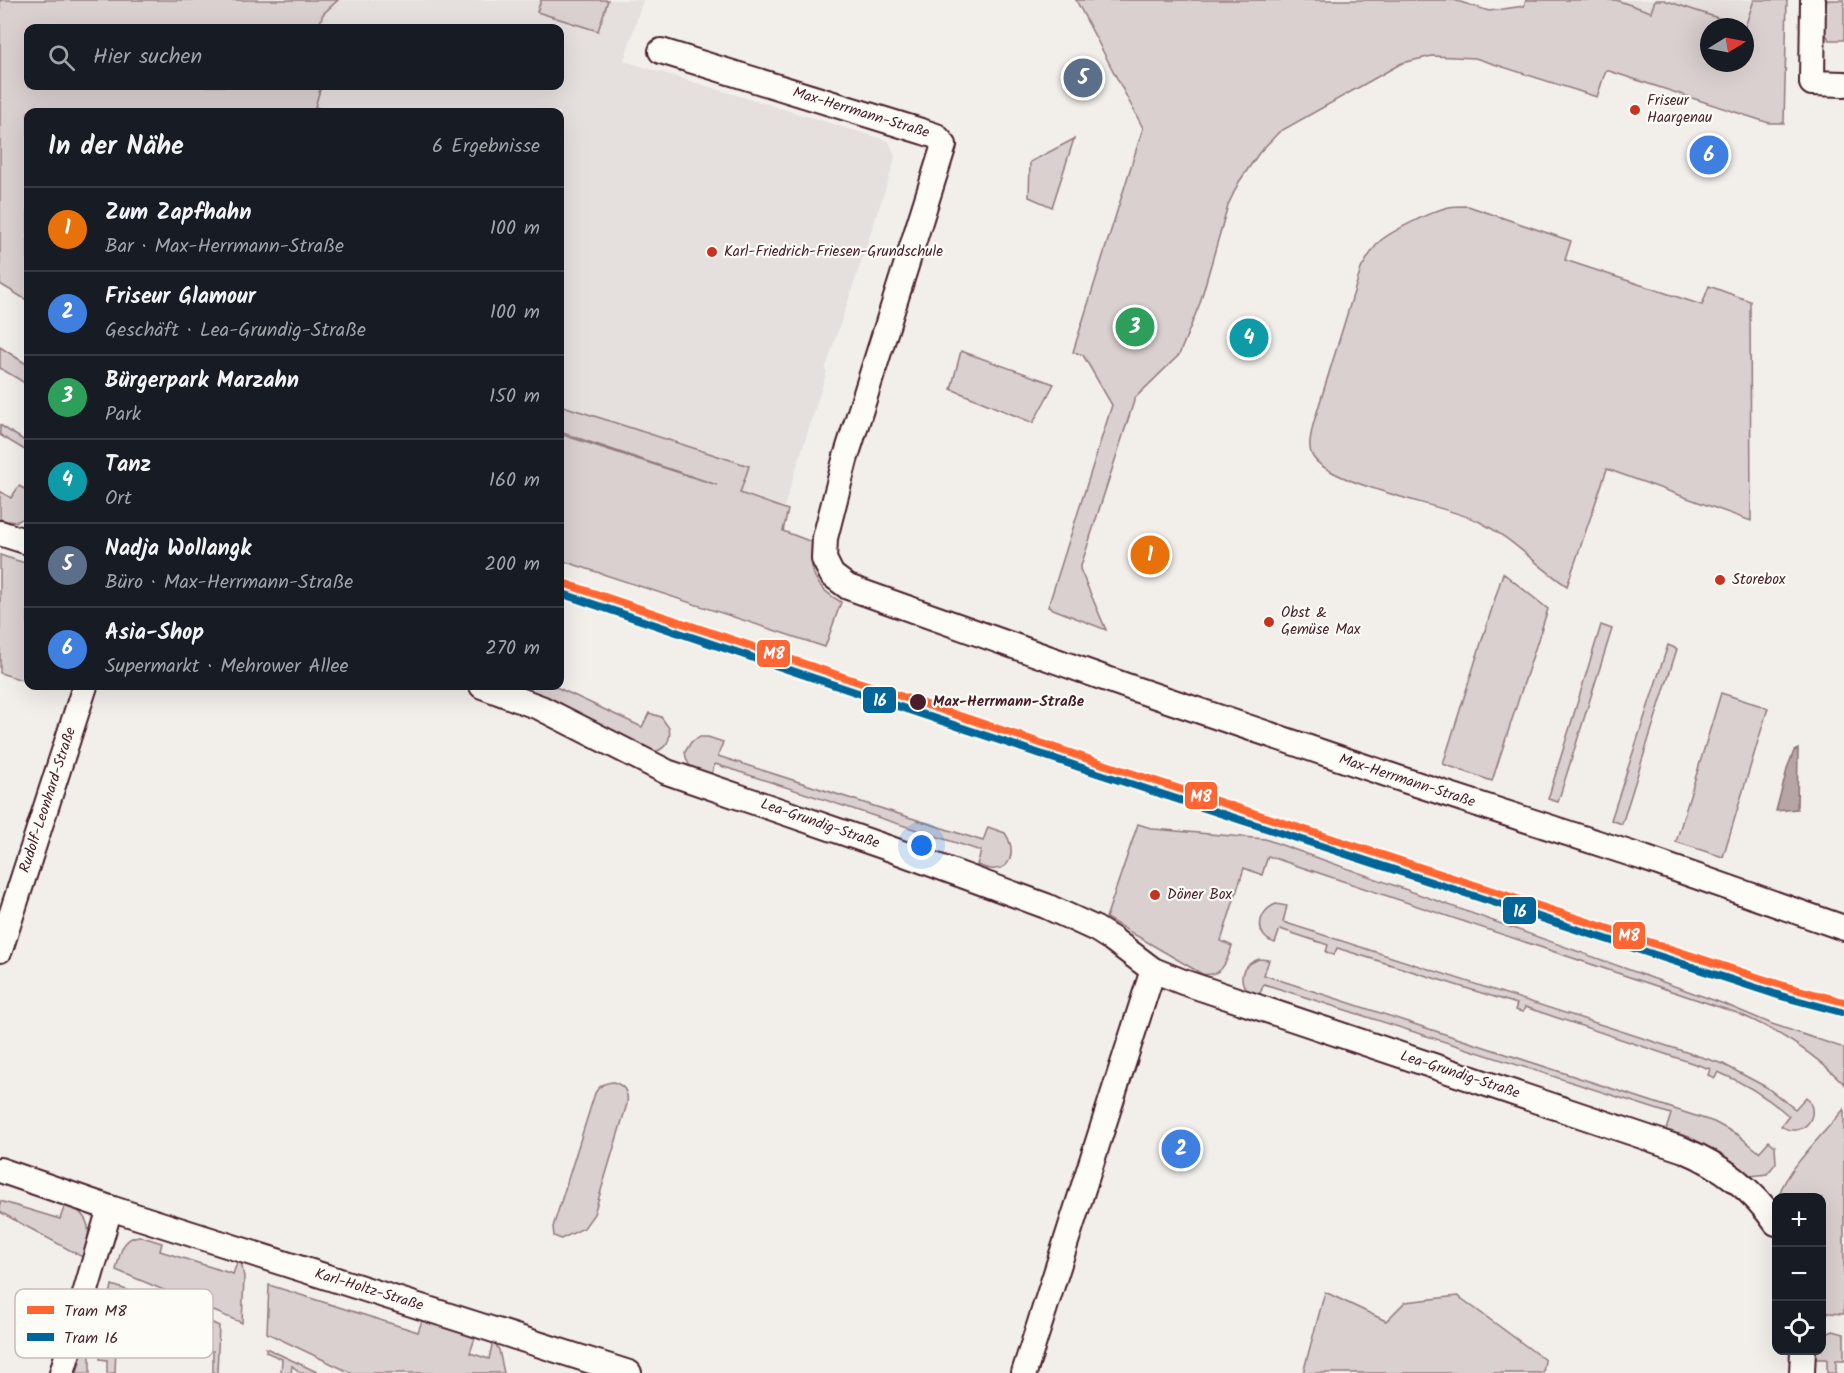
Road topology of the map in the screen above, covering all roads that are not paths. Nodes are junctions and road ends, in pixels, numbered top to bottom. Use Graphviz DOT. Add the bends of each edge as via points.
graph roads {
  1 [pos="1813,0"];
  2 [pos="661,51"];
  3 [pos="1844,84"];
  4 [pos="0,532"];
  5 [pos="24,541"];
  6 [pos="84,690"];
  7 [pos="493,690"];
  8 [pos="1844,928"];
  9 [pos="0,950"];
  10 [pos="1153,970"];
  11 [pos="0,1170"];
  12 [pos="110,1208"];
  13 [pos="1772,1218"];
  14 [pos="87,1289"];
  15 [pos="1803,1355"];
  16 [pos="67,1358"];
  17 [pos="63,1373"];
  18 [pos="629,1373"];
  19 [pos="1024,1373"];
  20 [pos="1802,1373"];
  1 -- 3 [label="street" via="1812,82"];
  2 -- 8 [label="street, Max-Herrmann-Straße" via="924,132 936,136 944,145 825,538 824,559 832,575 848,587 1135,689"];
  4 -- 5 [label="street"];
  6 -- 9 [label="street, Rudolf-Leonhard-Straße"];
  7 -- 10 [label="street, Lea-Grundig-Straße" via="541,708 667,772 1046,906 1096,929"];
  10 -- 13 [label="street, Lea-Grundig-Straße" via="1705,1158 1739,1182"];
  10 -- 19 [label="street"];
  11 -- 12 [label="street, Karl-Holtz-Straße"];
  12 -- 14 [label="street"];
  12 -- 18 [label="street, Karl-Holtz-Straße"];
  15 -- 20 [label="street"];
  16 -- 17 [label="street"];
}
